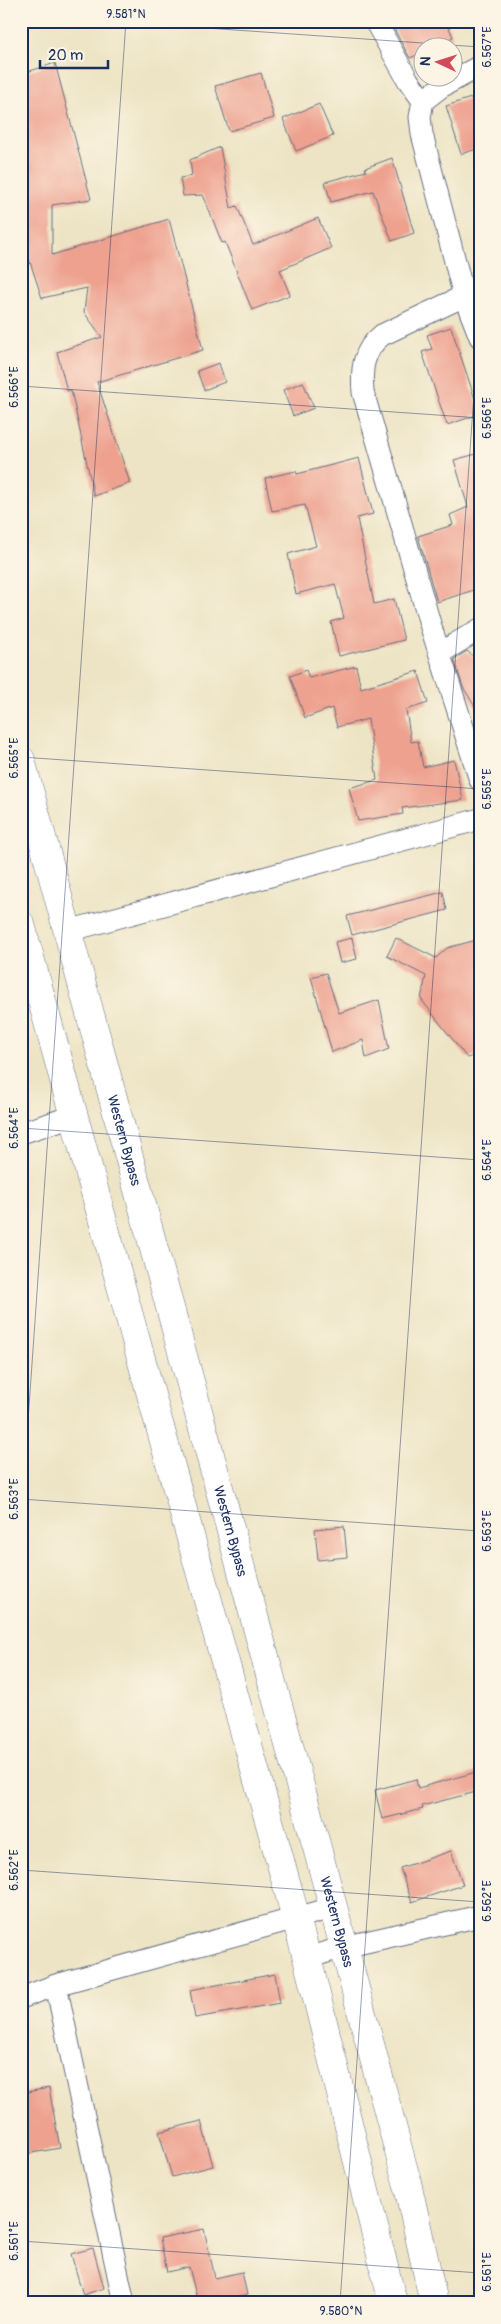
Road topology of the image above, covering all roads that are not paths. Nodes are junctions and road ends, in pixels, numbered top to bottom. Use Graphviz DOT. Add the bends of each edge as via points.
graph roads {
  1 [pos="376,21"];
  2 [pos="480,66"];
  3 [pos="423,101"];
  4 [pos="464,296"];
  5 [pos="479,334"];
  6 [pos="480,629"];
  7 [pos="440,653"];
  8 [pos="21,760"];
  9 [pos="480,780"];
  10 [pos="480,819"];
  11 [pos="21,925"];
  12 [pos="68,931"];
  13 [pos="74,1116"];
  14 [pos="21,1133"];
  15 [pos="332,1908"];
  16 [pos="480,1916"];
  17 [pos="295,1920"];
  18 [pos="344,1946"];
  19 [pos="307,1958"];
  20 [pos="56,1985"];
  21 [pos="21,1998"];
  22 [pos="124,2303"];
  23 [pos="393,2303"];
  24 [pos="434,2303"];
  1 -- 3 [label="street"];
  2 -- 3 [label="street" via="441,87"];
  3 -- 4 [label="street" via="420,117 422,134"];
  4 -- 5 [label="street"];
  4 -- 7 [label="street" via="382,335 372,343 362,372 366,402"];
  6 -- 7 [label="street"];
  7 -- 9 [label="street"];
  8 -- 12 [label="main road, Western Bypass"];
  10 -- 12 [label="street"];
  11 -- 13 [label="main road"];
  12 -- 15 [label="main road, Western Bypass"];
  13 -- 14 [label="street"];
  13 -- 17 [label="main road"];
  15 -- 17 [label="street"];
  15 -- 18 [label="main road, Western Bypass"];
  16 -- 18 [label="street"];
  17 -- 19 [label="main road"];
  17 -- 20 [label="street"];
  18 -- 19 [label="street"];
  18 -- 24 [label="main road, Western Bypass" via="407,2182"];
  19 -- 23 [label="main road"];
  20 -- 21 [label="street"];
  20 -- 22 [label="street"];
}
